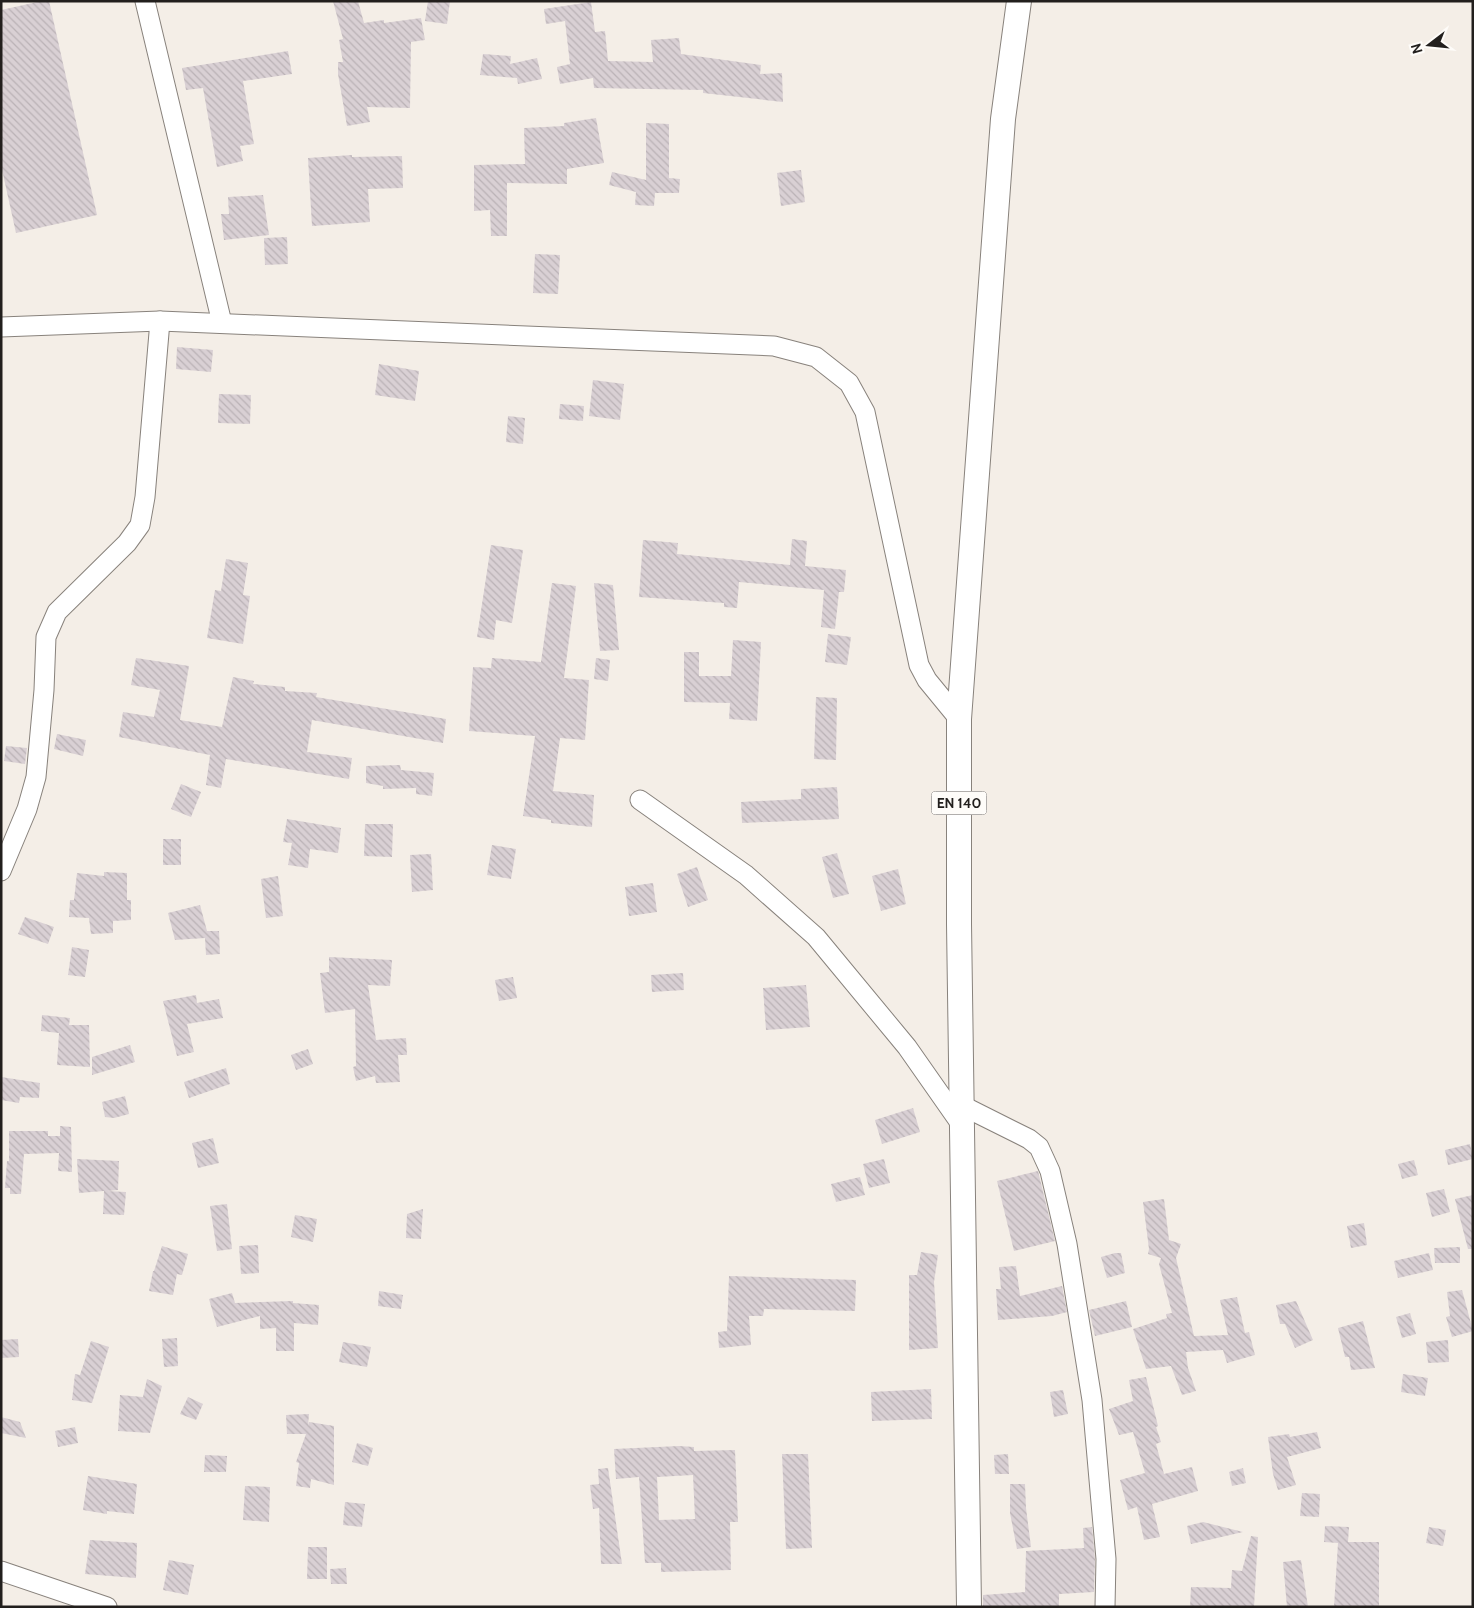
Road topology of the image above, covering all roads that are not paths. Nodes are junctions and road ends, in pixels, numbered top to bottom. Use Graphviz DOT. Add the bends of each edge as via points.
graph roads {
  1 [pos="145,1"];
  2 [pos="1019,1"];
  3 [pos="160,321"];
  4 [pos="222,323"];
  5 [pos="1,327"];
  6 [pos="959,719"];
  7 [pos="640,800"];
  8 [pos="1,871"];
  9 [pos="963,1116"];
  10 [pos="1,1571"];
  11 [pos="107,1607"];
  12 [pos="970,1607"];
  13 [pos="1105,1607"];
  1 -- 4 [label="street"];
  2 -- 6 [label="main road, EN 140" via="1003,119"];
  3 -- 4 [label="street"];
  3 -- 5 [label="street"];
  3 -- 8 [label="street" via="140,525 127,544 57,612 46,637 36,777 27,809"];
  4 -- 6 [label="street" via="774,346 816,357 848,383 866,412 919,665 926,680"];
  6 -- 9 [label="main road, EN 140"];
  7 -- 9 [label="street" via="746,875 816,937"];
  9 -- 12 [label="main road, EN 140"];
  9 -- 13 [label="street" via="1029,1139 1039,1147 1050,1171 1067,1244 1092,1400 1106,1559"];
  10 -- 11 [label="street"];
}
